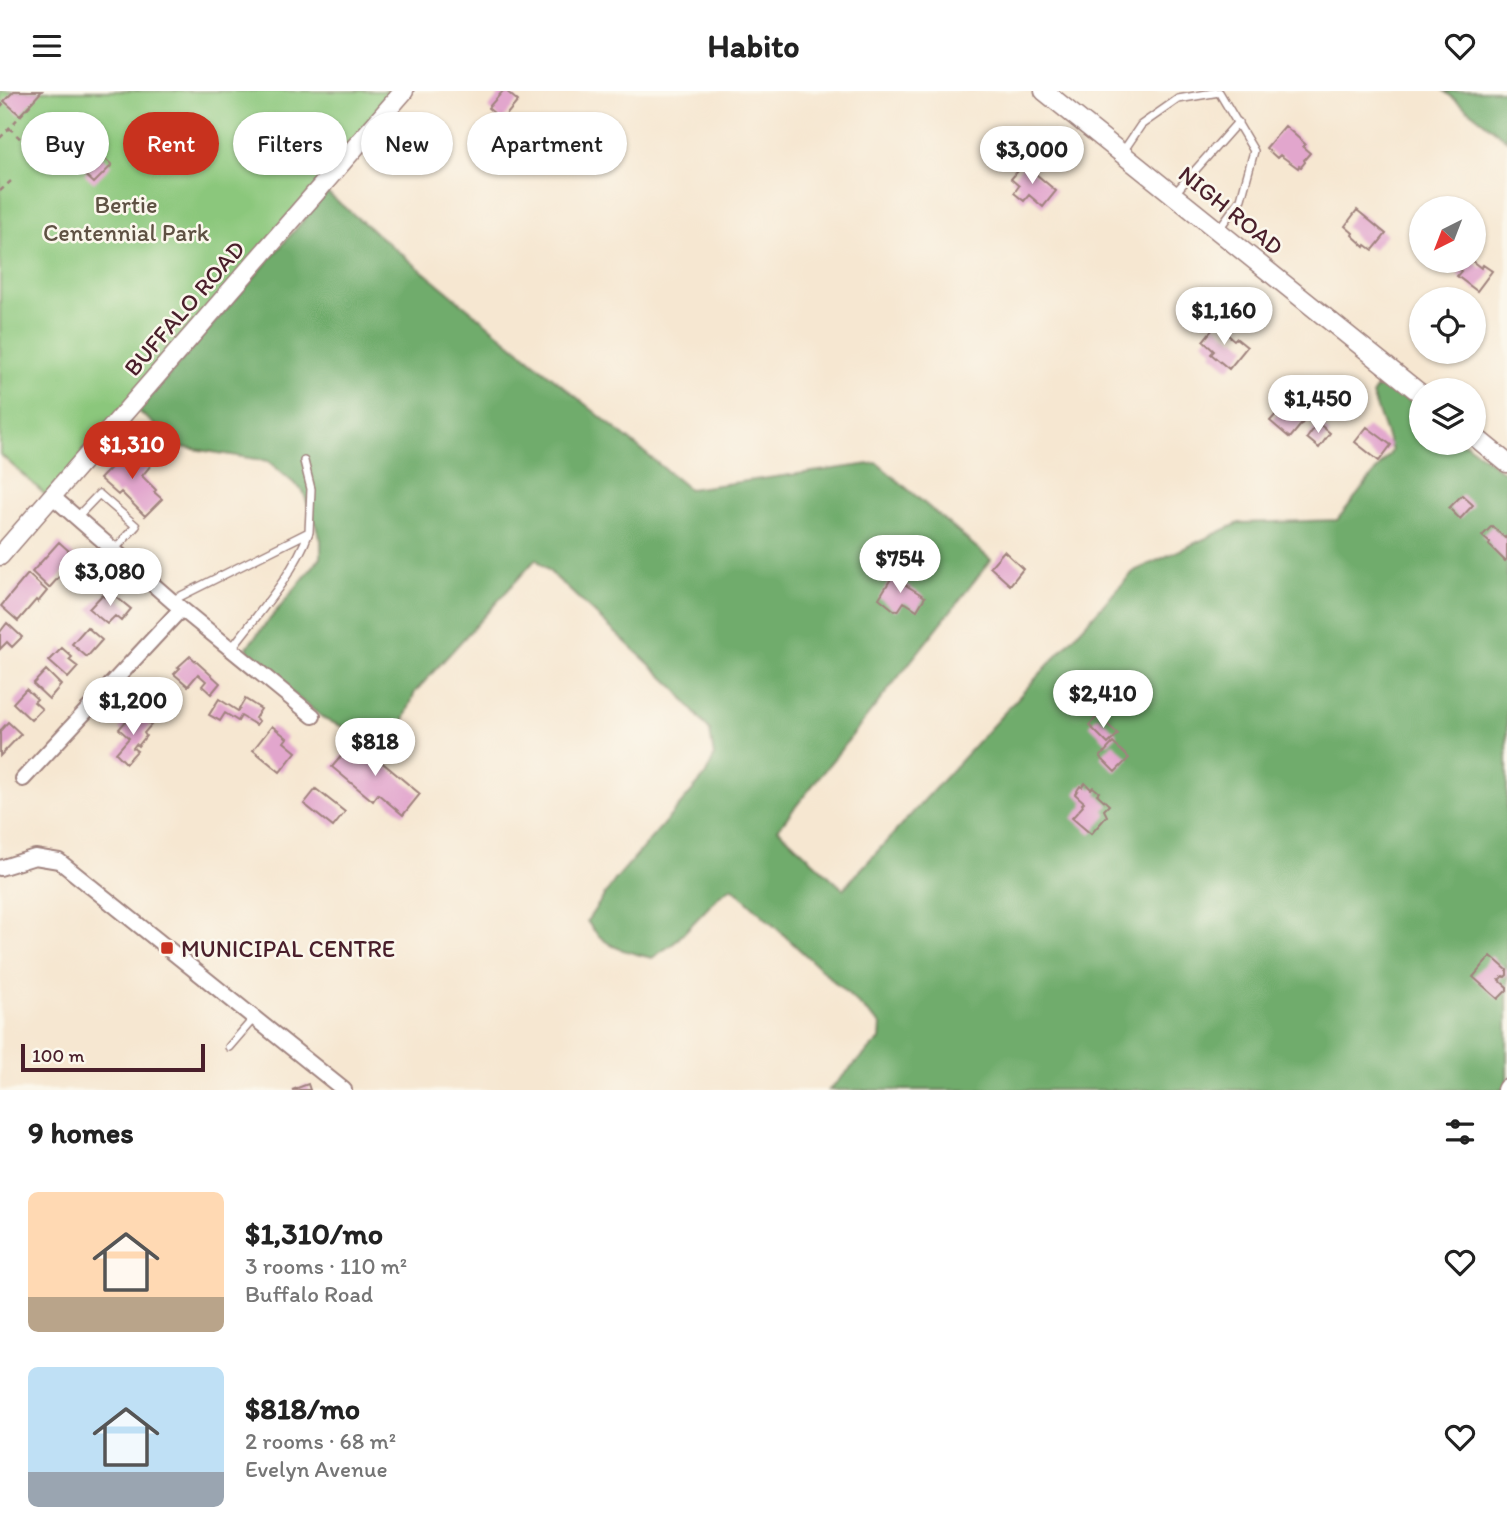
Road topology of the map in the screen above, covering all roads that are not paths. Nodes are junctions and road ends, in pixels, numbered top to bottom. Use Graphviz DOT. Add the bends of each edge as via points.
graph roads {
  1 [pos="404,91"];
  2 [pos="1044,91"];
  3 [pos="1238,122"];
  4 [pos="1122,153"];
  5 [pos="1173,195"];
  6 [pos="1218,230"];
  7 [pos="1409,384"];
  8 [pos="1486,446"];
  9 [pos="304,461"];
  10 [pos="1507,463"];
  11 [pos="53,497"];
  12 [pos="77,517"];
  13 [pos="309,532"];
  14 [pos="114,550"];
  15 [pos="0,557"];
  16 [pos="177,605"];
  17 [pos="231,649"];
  18 [pos="313,716"];
  19 [pos="23,779"];
  20 [pos="0,868"];
  21 [pos="254,1018"];
  22 [pos="229,1048"];
  23 [pos="344,1090"];
  1 -- 11 [label="street, BUFFALO ROAD"];
  2 -- 4 [label="street, NIGH ROAD"];
  3 -- 4 [label="lane" via="1219,92 1178,99 1141,125"];
  3 -- 5 [label="lane"];
  3 -- 6 [label="lane" via="1254,151 1241,199"];
  4 -- 5 [label="street, NIGH ROAD"];
  5 -- 6 [label="street, NIGH ROAD"];
  6 -- 7 [label="street, NIGH ROAD"];
  8 -- 10 [label="street"];
  9 -- 13 [label="lane" via="311,489"];
  11 -- 12 [label="street"];
  11 -- 15 [label="street, BUFFALO ROAD"];
  12 -- 14 [label="street"];
  12 -- 14 [label="lane" via="99,494 136,526"];
  13 -- 16 [label="lane"];
  13 -- 17 [label="lane" via="290,571"];
  14 -- 16 [label="street"];
  16 -- 17 [label="street"];
  16 -- 19 [label="street"];
  17 -- 18 [label="street"];
  20 -- 21 [label="street" via="36,857 59,861"];
  21 -- 22 [label="lane"];
  21 -- 23 [label="street"];
}
